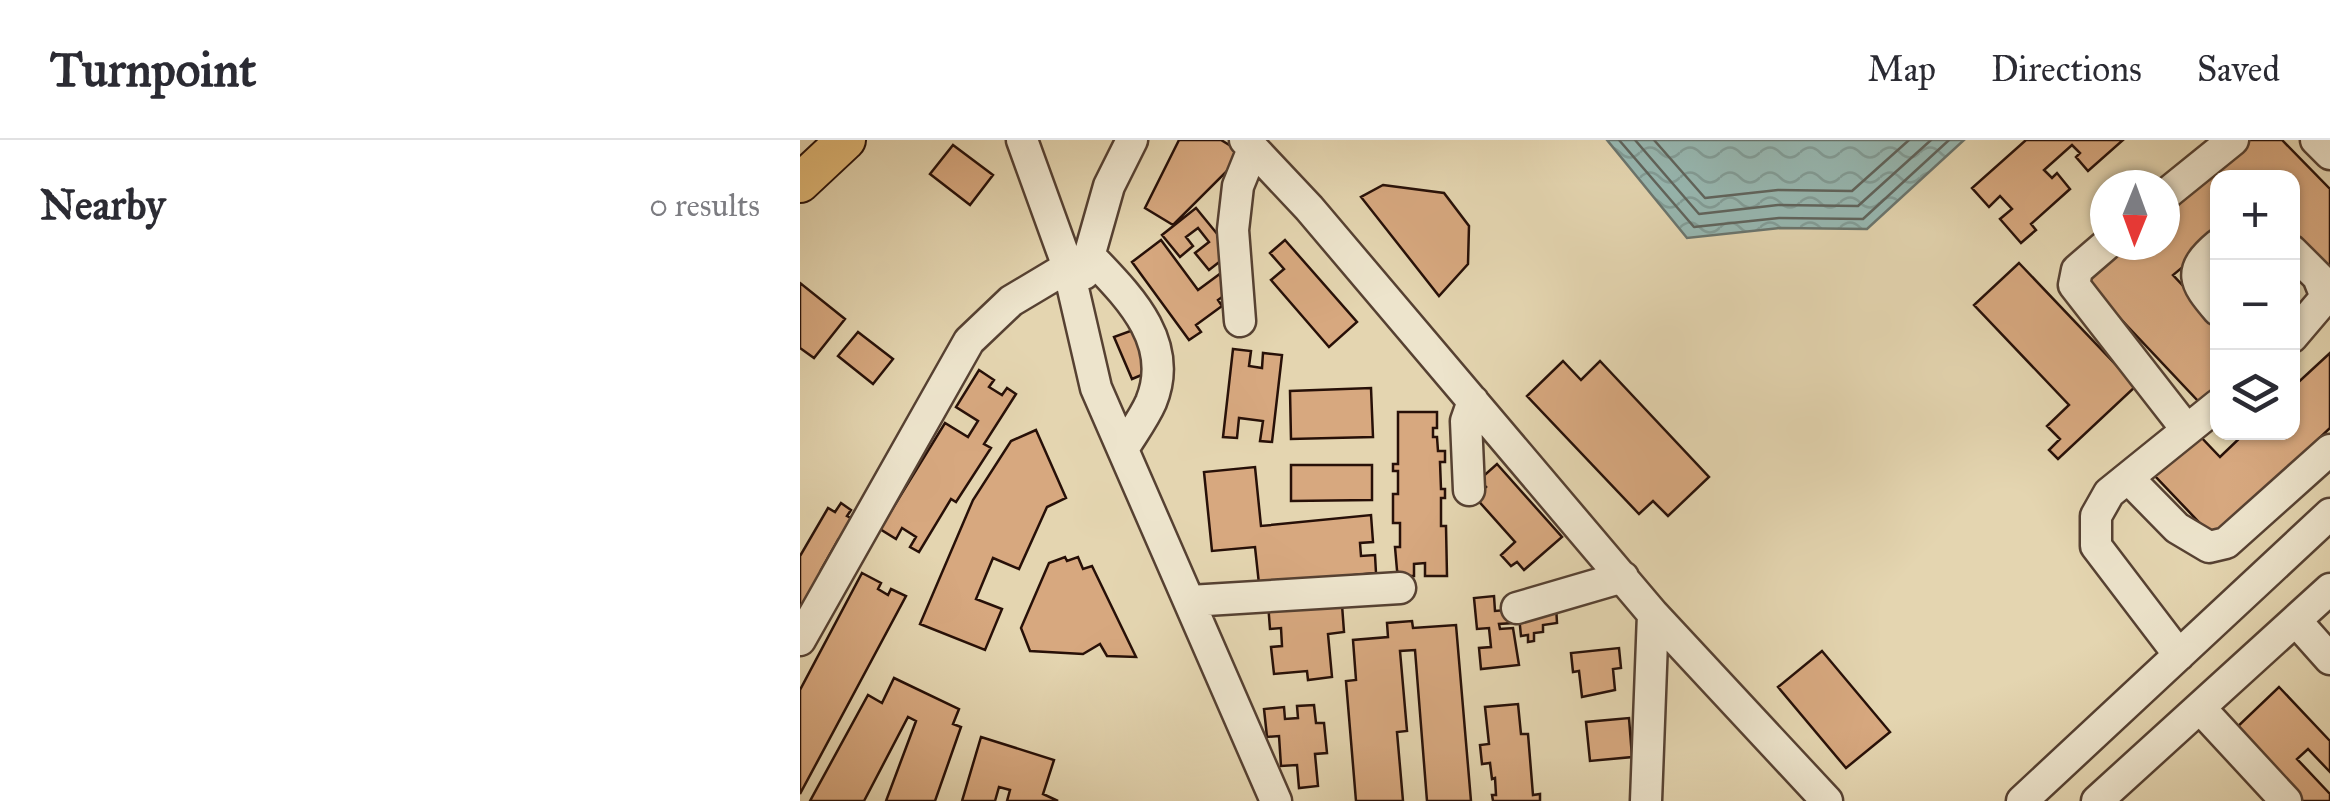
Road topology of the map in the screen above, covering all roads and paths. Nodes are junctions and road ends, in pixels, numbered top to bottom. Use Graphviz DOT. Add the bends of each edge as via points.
graph roads {
  1 [pos="846,140"];
  2 [pos="1022,140"];
  3 [pos="1132,140"];
  4 [pos="2233,140"];
  5 [pos="2316,140"];
  6 [pos="1249,144"];
  7 [pos="2330,154"];
  8 [pos="800,183"];
  9 [pos="2180,183"];
  10 [pos="2210,252"];
  11 [pos="2090,259"];
  12 [pos="2300,259"];
  13 [pos="1078,261"];
  14 [pos="2210,301"];
  15 [pos="1240,321"];
  16 [pos="2300,328"];
  17 [pos="1473,400"];
  18 [pos="2210,411"];
  19 [pos="2187,430"];
  20 [pos="1123,449"];
  21 [pos="2330,450"];
  22 [pos="2128,478"];
  23 [pos="1470,490"];
  24 [pos="2330,514"];
  25 [pos="1623,577"];
  26 [pos="1400,588"];
  27 [pos="2330,589"];
  28 [pos="1190,601"];
  29 [pos="1516,608"];
  30 [pos="1653,614"];
  31 [pos="2297,622"];
  32 [pos="800,640"];
  33 [pos="2179,655"];
  34 [pos="2330,658"];
  35 [pos="2200,708"];
  36 [pos="1276,801"];
  37 [pos="1646,801"];
  38 [pos="1827,801"];
  39 [pos="2022,801"];
  40 [pos="2097,801"];
  41 [pos="2286,801"];
  1 -- 8 [label="main road"];
  2 -- 13 [label="street"];
  3 -- 13 [label="street"];
  4 -- 9 [label="street"];
  5 -- 7 [label="street"];
  6 -- 15 [label="street" via="1233,230"];
  6 -- 17 [label="street"];
  10 -- 14 [label="street" via="2199,262 2197,278"];
  11 -- 19 [label="street" via="2077,270 2074,285"];
  12 -- 16 [label="street" via="2326,297"];
  13 -- 20 [label="street" via="1076,306 1096,388"];
  13 -- 20 [label="street" via="1144,318 1156,346 1152,400"];
  13 -- 32 [label="street" via="1011,301 969,341"];
  17 -- 23 [label="street" via="1466,421"];
  17 -- 25 [label="street"];
  18 -- 19 [label="street"];
  19 -- 22 [label="street"];
  20 -- 28 [label="street"];
  21 -- 22 [label="street" via="2226,543 2209,548 2177,528"];
  22 -- 33 [label="street" via="2096,516 2096,546"];
  24 -- 33 [label="street"];
  25 -- 29 [label="street"];
  25 -- 30 [label="street"];
  26 -- 28 [label="street"];
  27 -- 31 [label="street"];
  28 -- 36 [label="street"];
  30 -- 37 [label="street"];
  30 -- 38 [label="street"];
  31 -- 34 [label="street"];
  31 -- 35 [label="street"];
  33 -- 39 [label="street"];
  35 -- 40 [label="street"];
  35 -- 41 [label="street"];
}
